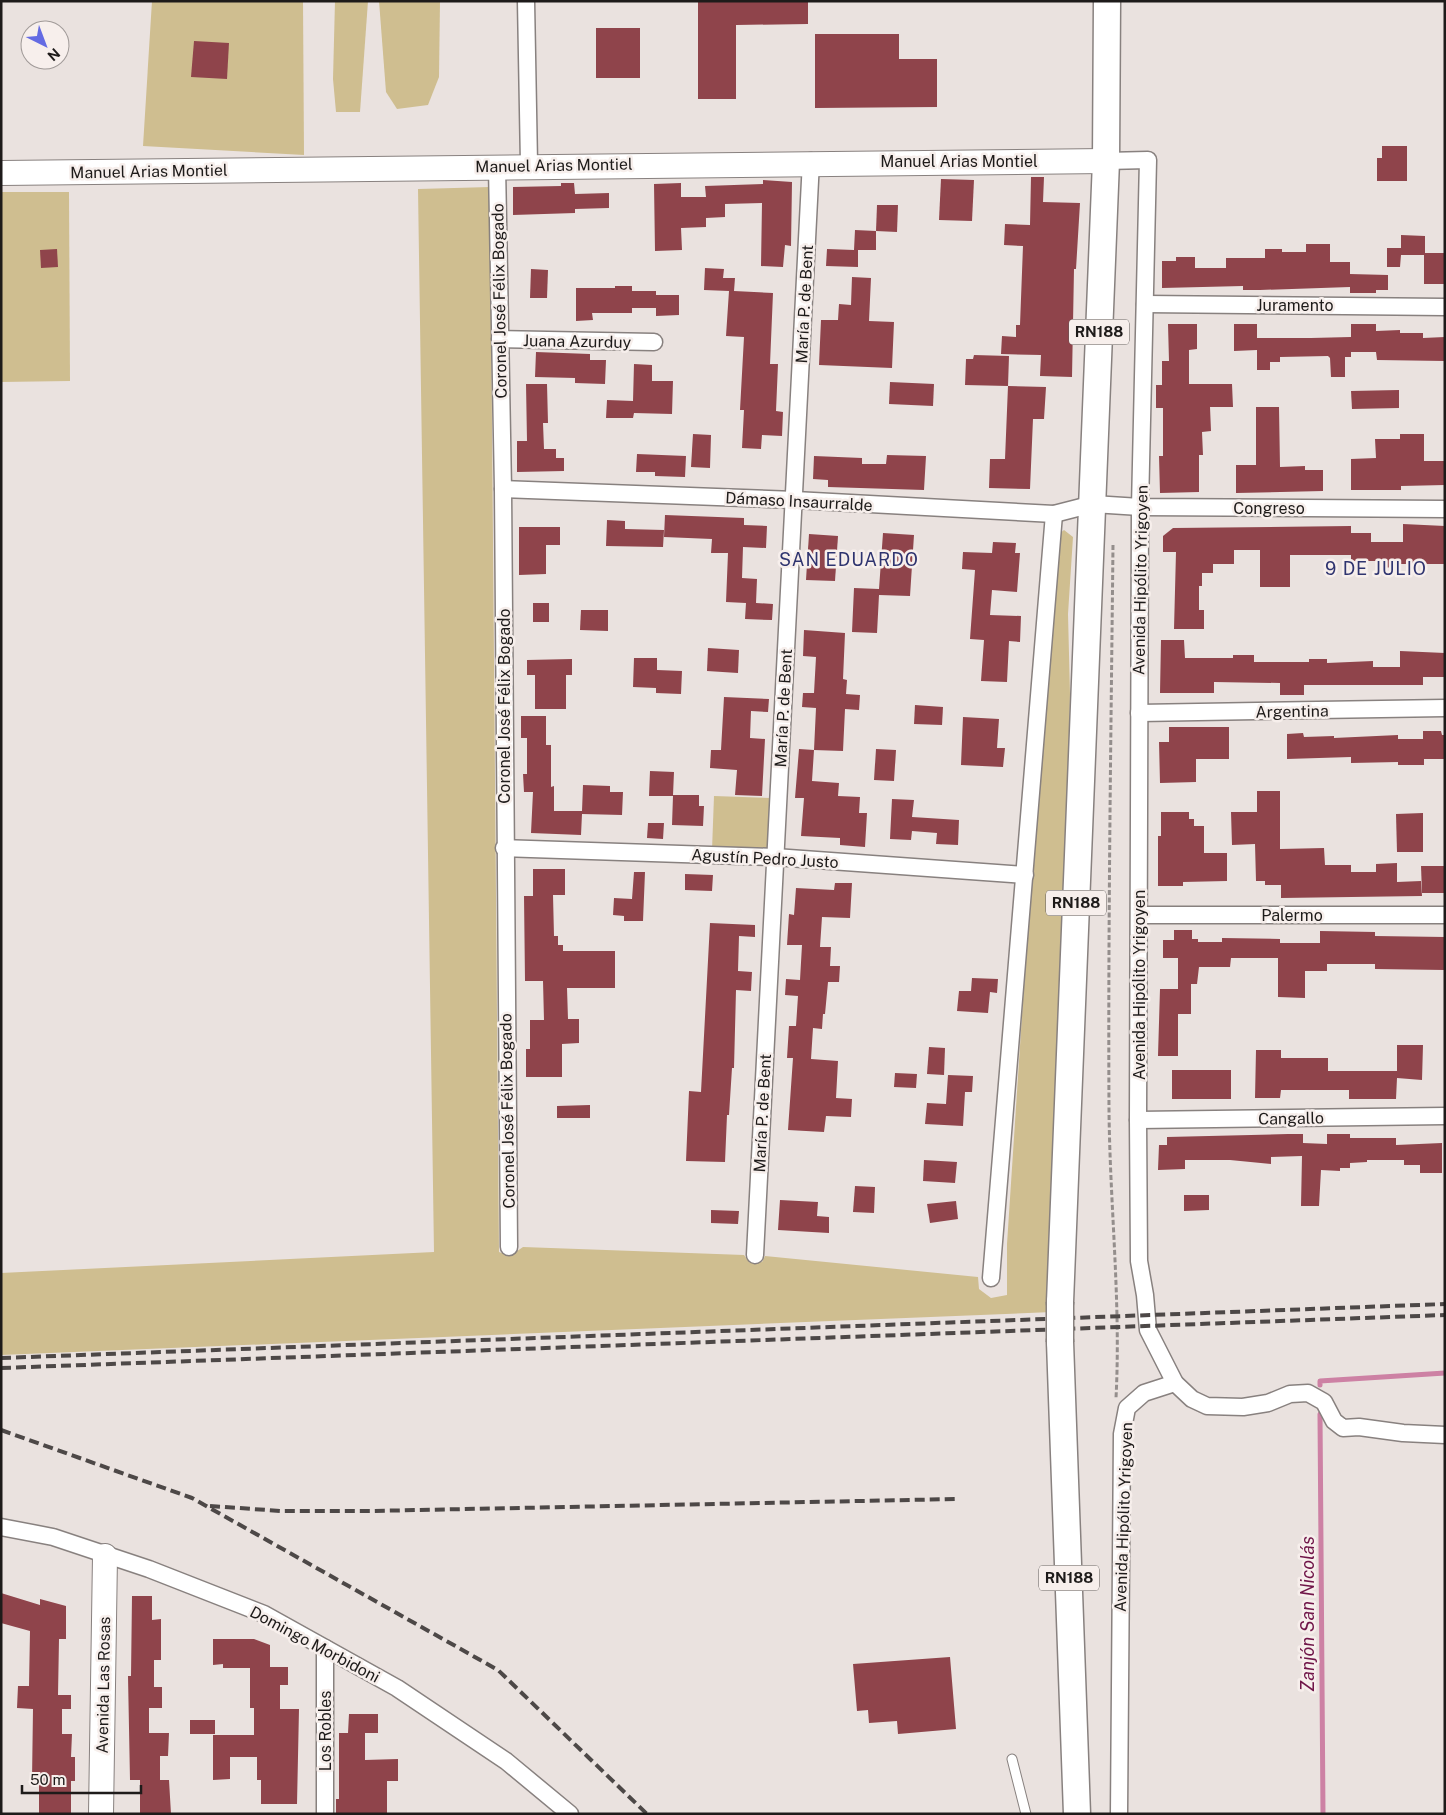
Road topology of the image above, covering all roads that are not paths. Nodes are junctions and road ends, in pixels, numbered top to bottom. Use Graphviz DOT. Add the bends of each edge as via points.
graph roads {
  1 [pos="526,1"];
  2 [pos="1107,1"];
  3 [pos="811,161"];
  4 [pos="1106,161"];
  5 [pos="529,164"];
  6 [pos="497,166"];
  7 [pos="1,173"];
  8 [pos="1145,304"];
  9 [pos="1445,306"];
  10 [pos="500,339"];
  11 [pos="654,342"];
  12 [pos="503,489"];
  13 [pos="795,500"];
  14 [pos="1093,504"];
  15 [pos="1140,508"];
  16 [pos="1445,509"];
  17 [pos="1054,514"];
  18 [pos="1445,708"];
  19 [pos="1139,713"];
  20 [pos="504,848"];
  21 [pos="775,857"];
  22 [pos="1025,875"];
  23 [pos="1445,914"];
  24 [pos="1140,915"];
  25 [pos="1445,1116"];
  26 [pos="1138,1120"];
  27 [pos="509,1247"];
  28 [pos="755,1255"];
  29 [pos="991,1278"];
  30 [pos="1175,1383"];
  31 [pos="1445,1434"];
  32 [pos="1,1528"];
  33 [pos="105,1556"];
  34 [pos="325,1648"];
  35 [pos="1012,1759"];
  36 [pos="567,1813"];
  37 [pos="101,1814"];
  38 [pos="325,1814"];
  39 [pos="1026,1814"];
  40 [pos="1077,1814"];
  41 [pos="1119,1814"];
  1 -- 5 [label="street"];
  2 -- 4 [label="main road, RN188"];
  3 -- 4 [label="street, Manuel Arias Montiel"];
  3 -- 5 [label="street, Manuel Arias Montiel"];
  3 -- 13 [label="street, María P. de Bent"];
  4 -- 8 [label="street, Avenida Hipólito Yrigoyen" via="1148,160"];
  4 -- 14 [label="main road, RN188"];
  5 -- 6 [label="street, Manuel Arias Montiel"];
  6 -- 7 [label="street, Manuel Arias Montiel"];
  6 -- 10 [label="street, Coronel José Félix Bogado"];
  8 -- 9 [label="street, Juramento"];
  8 -- 15 [label="street, Avenida Hipólito Yrigoyen"];
  10 -- 11 [label="street, Juana Azurduy"];
  10 -- 12 [label="street, Coronel José Félix Bogado"];
  12 -- 13 [label="street, Dámaso Insaurralde"];
  12 -- 20 [label="street, Coronel José Félix Bogado"];
  13 -- 17 [label="street, Dámaso Insaurralde"];
  13 -- 21 [label="street, María P. de Bent"];
  14 -- 15 [label="street, Congreso"];
  14 -- 17 [label="street, Dámaso Insaurralde"];
  14 -- 40 [label="main road, RN188, bridge" via="1060,1302"];
  15 -- 16 [label="street, Congreso"];
  15 -- 19 [label="street, Avenida Hipólito Yrigoyen"];
  17 -- 22 [label="street"];
  18 -- 19 [label="street, Argentina"];
  19 -- 24 [label="street, Avenida Hipólito Yrigoyen"];
  20 -- 21 [label="street, Agustín Pedro Justo"];
  20 -- 27 [label="street, Coronel José Félix Bogado"];
  21 -- 22 [label="street, Agustín Pedro Justo"];
  21 -- 28 [label="street, María P. de Bent"];
  22 -- 29 [label="street"];
  23 -- 24 [label="street, Palermo"];
  24 -- 26 [label="street, Avenida Hipólito Yrigoyen"];
  25 -- 26 [label="street, Cangallo"];
  26 -- 30 [label="street, Avenida Hipólito Yrigoyen" via="1139,1261 1148,1330"];
  30 -- 31 [label="street" via="1192,1399 1207,1406 1243,1407 1268,1403 1290,1394 1308,1393 1324,1402 1334,1421 1342,1428"];
  30 -- 41 [label="street, Avenida Hipólito Yrigoyen" via="1144,1393 1127,1408 1122,1434"];
  32 -- 33 [label="street, Domingo Morbidoni" via="53,1537"];
  33 -- 34 [label="street, Domingo Morbidoni" via="149,1569 264,1614"];
  33 -- 37 [label="street, Avenida Las Rosas"];
  34 -- 36 [label="street, Domingo Morbidoni" via="397,1688 498,1756"];
  34 -- 38 [label="street, Los Robles"];
  35 -- 39 [label="lane"];
}
